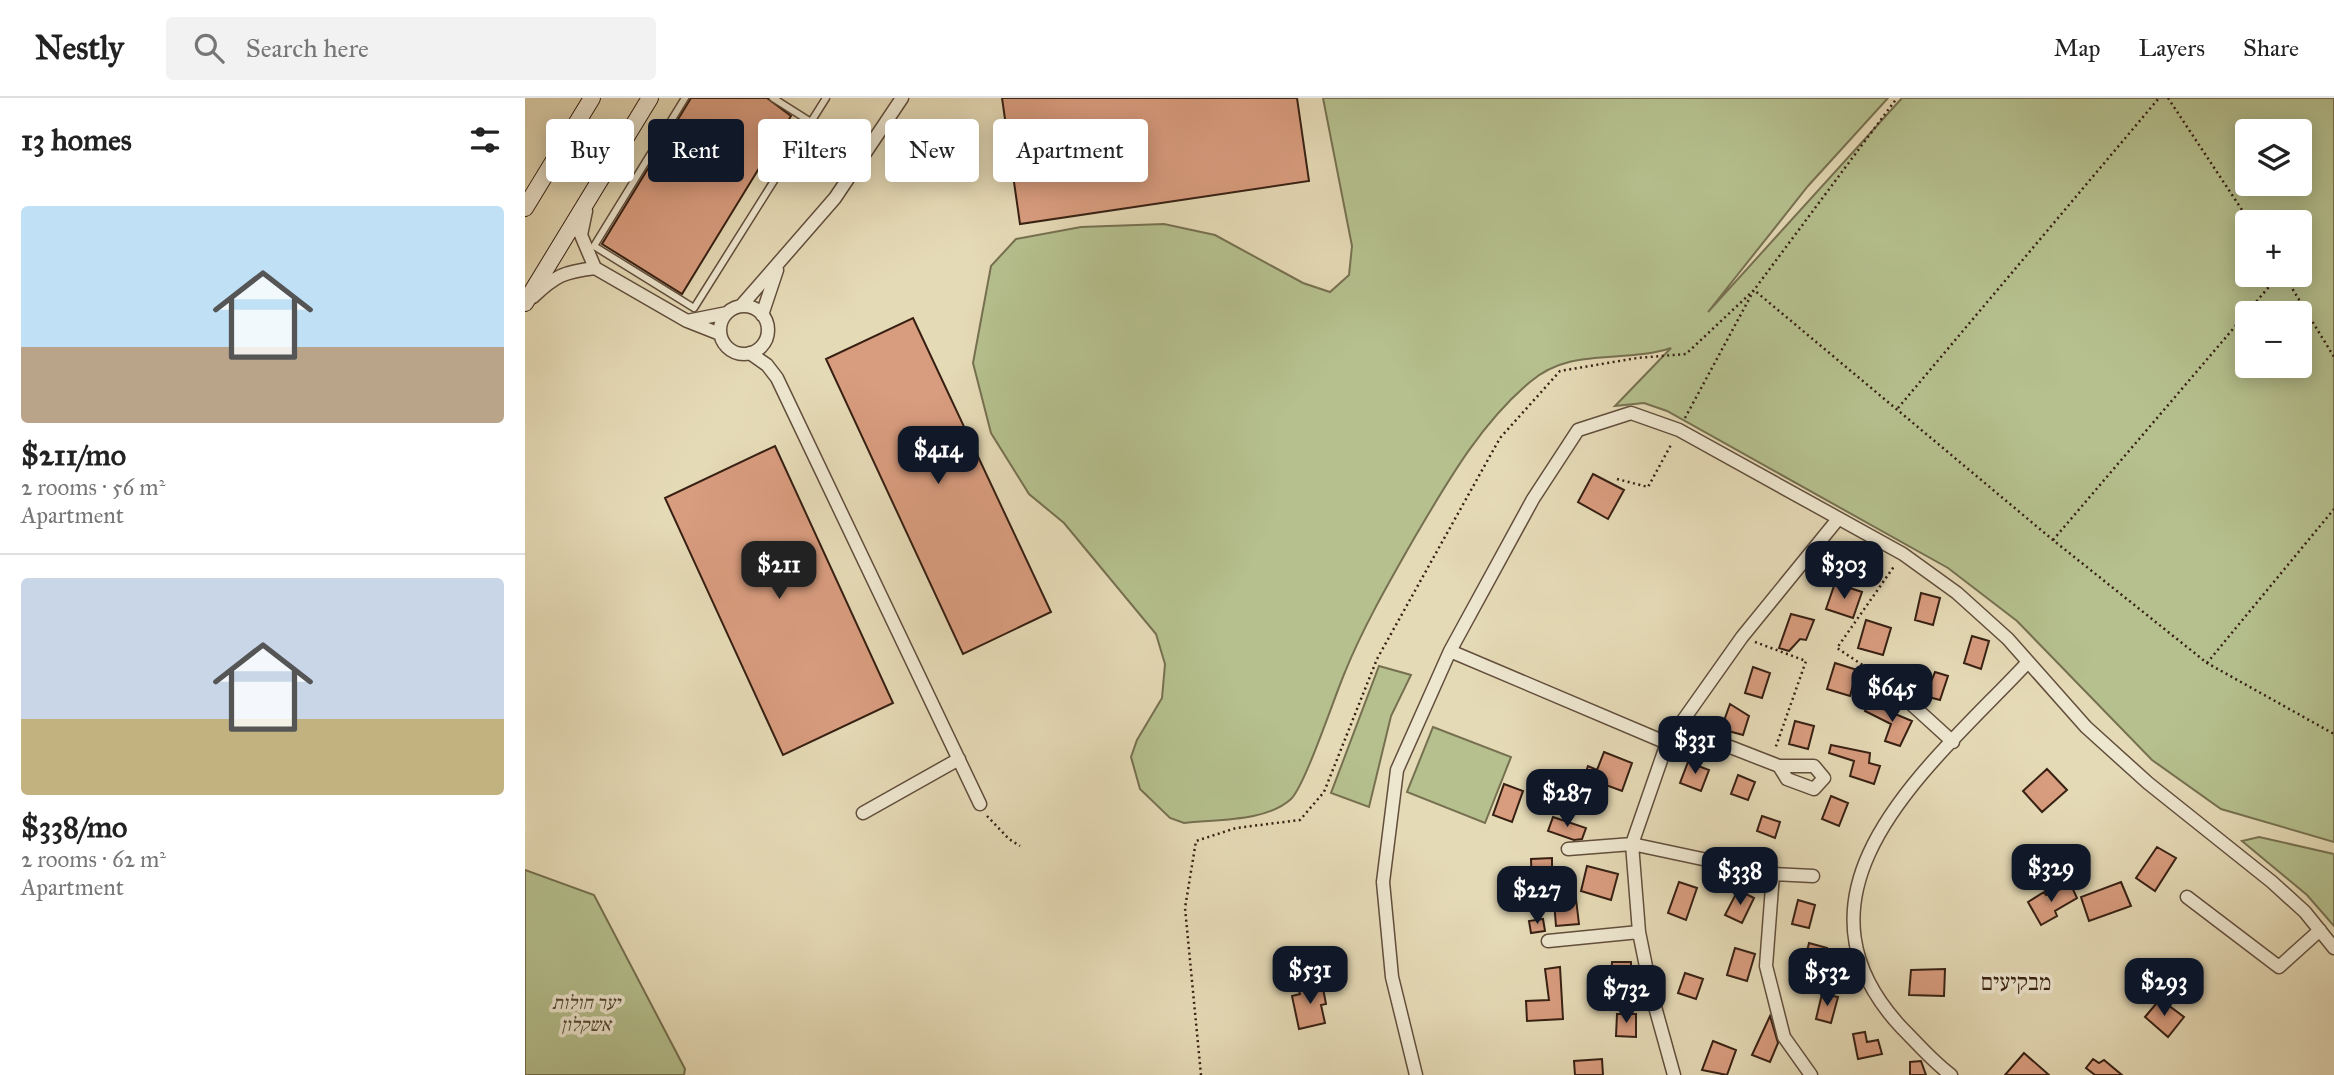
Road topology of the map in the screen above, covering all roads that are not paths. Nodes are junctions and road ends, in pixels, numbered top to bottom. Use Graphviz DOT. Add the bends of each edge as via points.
graph roads {
  1 [pos="592,98"];
  2 [pos="650,98"];
  3 [pos="685,98"];
  4 [pos="773,98"];
  5 [pos="826,98"];
  6 [pos="902,98"];
  7 [pos="806,119"];
  8 [pos="813,119"];
  9 [pos="871,147"];
  10 [pos="773,182"];
  11 [pos="846,182"];
  12 [pos="594,188"];
  13 [pos="525,208"];
  14 [pos="779,263"];
  15 [pos="595,268"];
  16 [pos="525,304"];
  17 [pos="741,306"];
  18 [pos="727,313"];
  19 [pos="762,315"];
  20 [pos="687,321"];
  21 [pos="720,334"];
  22 [pos="763,344"];
  23 [pos="750,353"];
  24 [pos="767,365"];
  25 [pos="1838,519"];
  26 [pos="1450,651"];
  27 [pos="2028,662"];
  28 [pos="1887,682"];
  29 [pos="1679,727"];
  30 [pos="1953,742"];
  31 [pos="1667,743"];
  32 [pos="959,759"];
  33 [pos="1775,764"];
  34 [pos="980,804"];
  35 [pos="863,813"];
  36 [pos="1632,844"];
  37 [pos="1568,849"];
  38 [pos="1773,874"];
  39 [pos="1813,876"];
  40 [pos="2187,897"];
  41 [pos="2320,930"];
  42 [pos="1639,932"];
  43 [pos="1548,941"];
  44 [pos="2334,948"];
  45 [pos="1416,1075"];
  46 [pos="1674,1075"];
  47 [pos="1811,1075"];
  48 [pos="1951,1075"];
  1 -- 13 [label="main road"];
  2 -- 12 [label="main road"];
  3 -- 10 [label="lane" via="594,246 694,308"];
  4 -- 7 [label="lane"];
  5 -- 8 [label="lane"];
  6 -- 9 [label="street"];
  11 -- 14 [label="street"];
  12 -- 15 [label="street" via="580,235"];
  12 -- 16 [label="main road"];
  14 -- 17 [label="street"];
  14 -- 19 [label="street"];
  15 -- 16 [label="street" via="552,279"];
  15 -- 20 [label="street"];
  17 -- 18 [label="street"];
  17 -- 19 [label="street"];
  18 -- 20 [label="street"];
  18 -- 21 [label="street"];
  19 -- 22 [label="street" via="767,329"];
  20 -- 21 [label="street"];
  21 -- 23 [label="street" via="728,348"];
  22 -- 23 [label="street"];
  22 -- 24 [label="street"];
  23 -- 24 [label="street"];
  24 -- 32 [label="street"];
  25 -- 26 [label="street" via="1679,430 1631,413 1578,430 1533,499"];
  25 -- 27 [label="street" via="1903,554 1985,616"];
  25 -- 29 [label="street" via="1742,637"];
  26 -- 31 [label="street"];
  26 -- 45 [label="street" via="1397,770 1383,882 1392,978"];
  27 -- 30 [label="street"];
  27 -- 41 [label="street" via="2120,759 2246,860"];
  28 -- 30 [label="street"];
  29 -- 31 [label="street"];
  29 -- 33 [label="street"];
  30 -- 48 [label="street" via="1898,804 1870,846 1854,897 1858,953 1870,985 1887,1011"];
  31 -- 36 [label="street"];
  32 -- 34 [label="street"];
  32 -- 35 [label="street"];
  36 -- 37 [label="street"];
  36 -- 38 [label="street"];
  36 -- 42 [label="street"];
  38 -- 39 [label="street"];
  38 -- 47 [label="street" via="1766,966 1784,1037"];
  40 -- 41 [label="street" via="2279,967"];
  41 -- 44 [label="street"];
  42 -- 43 [label="street"];
  42 -- 46 [label="street"];
}
